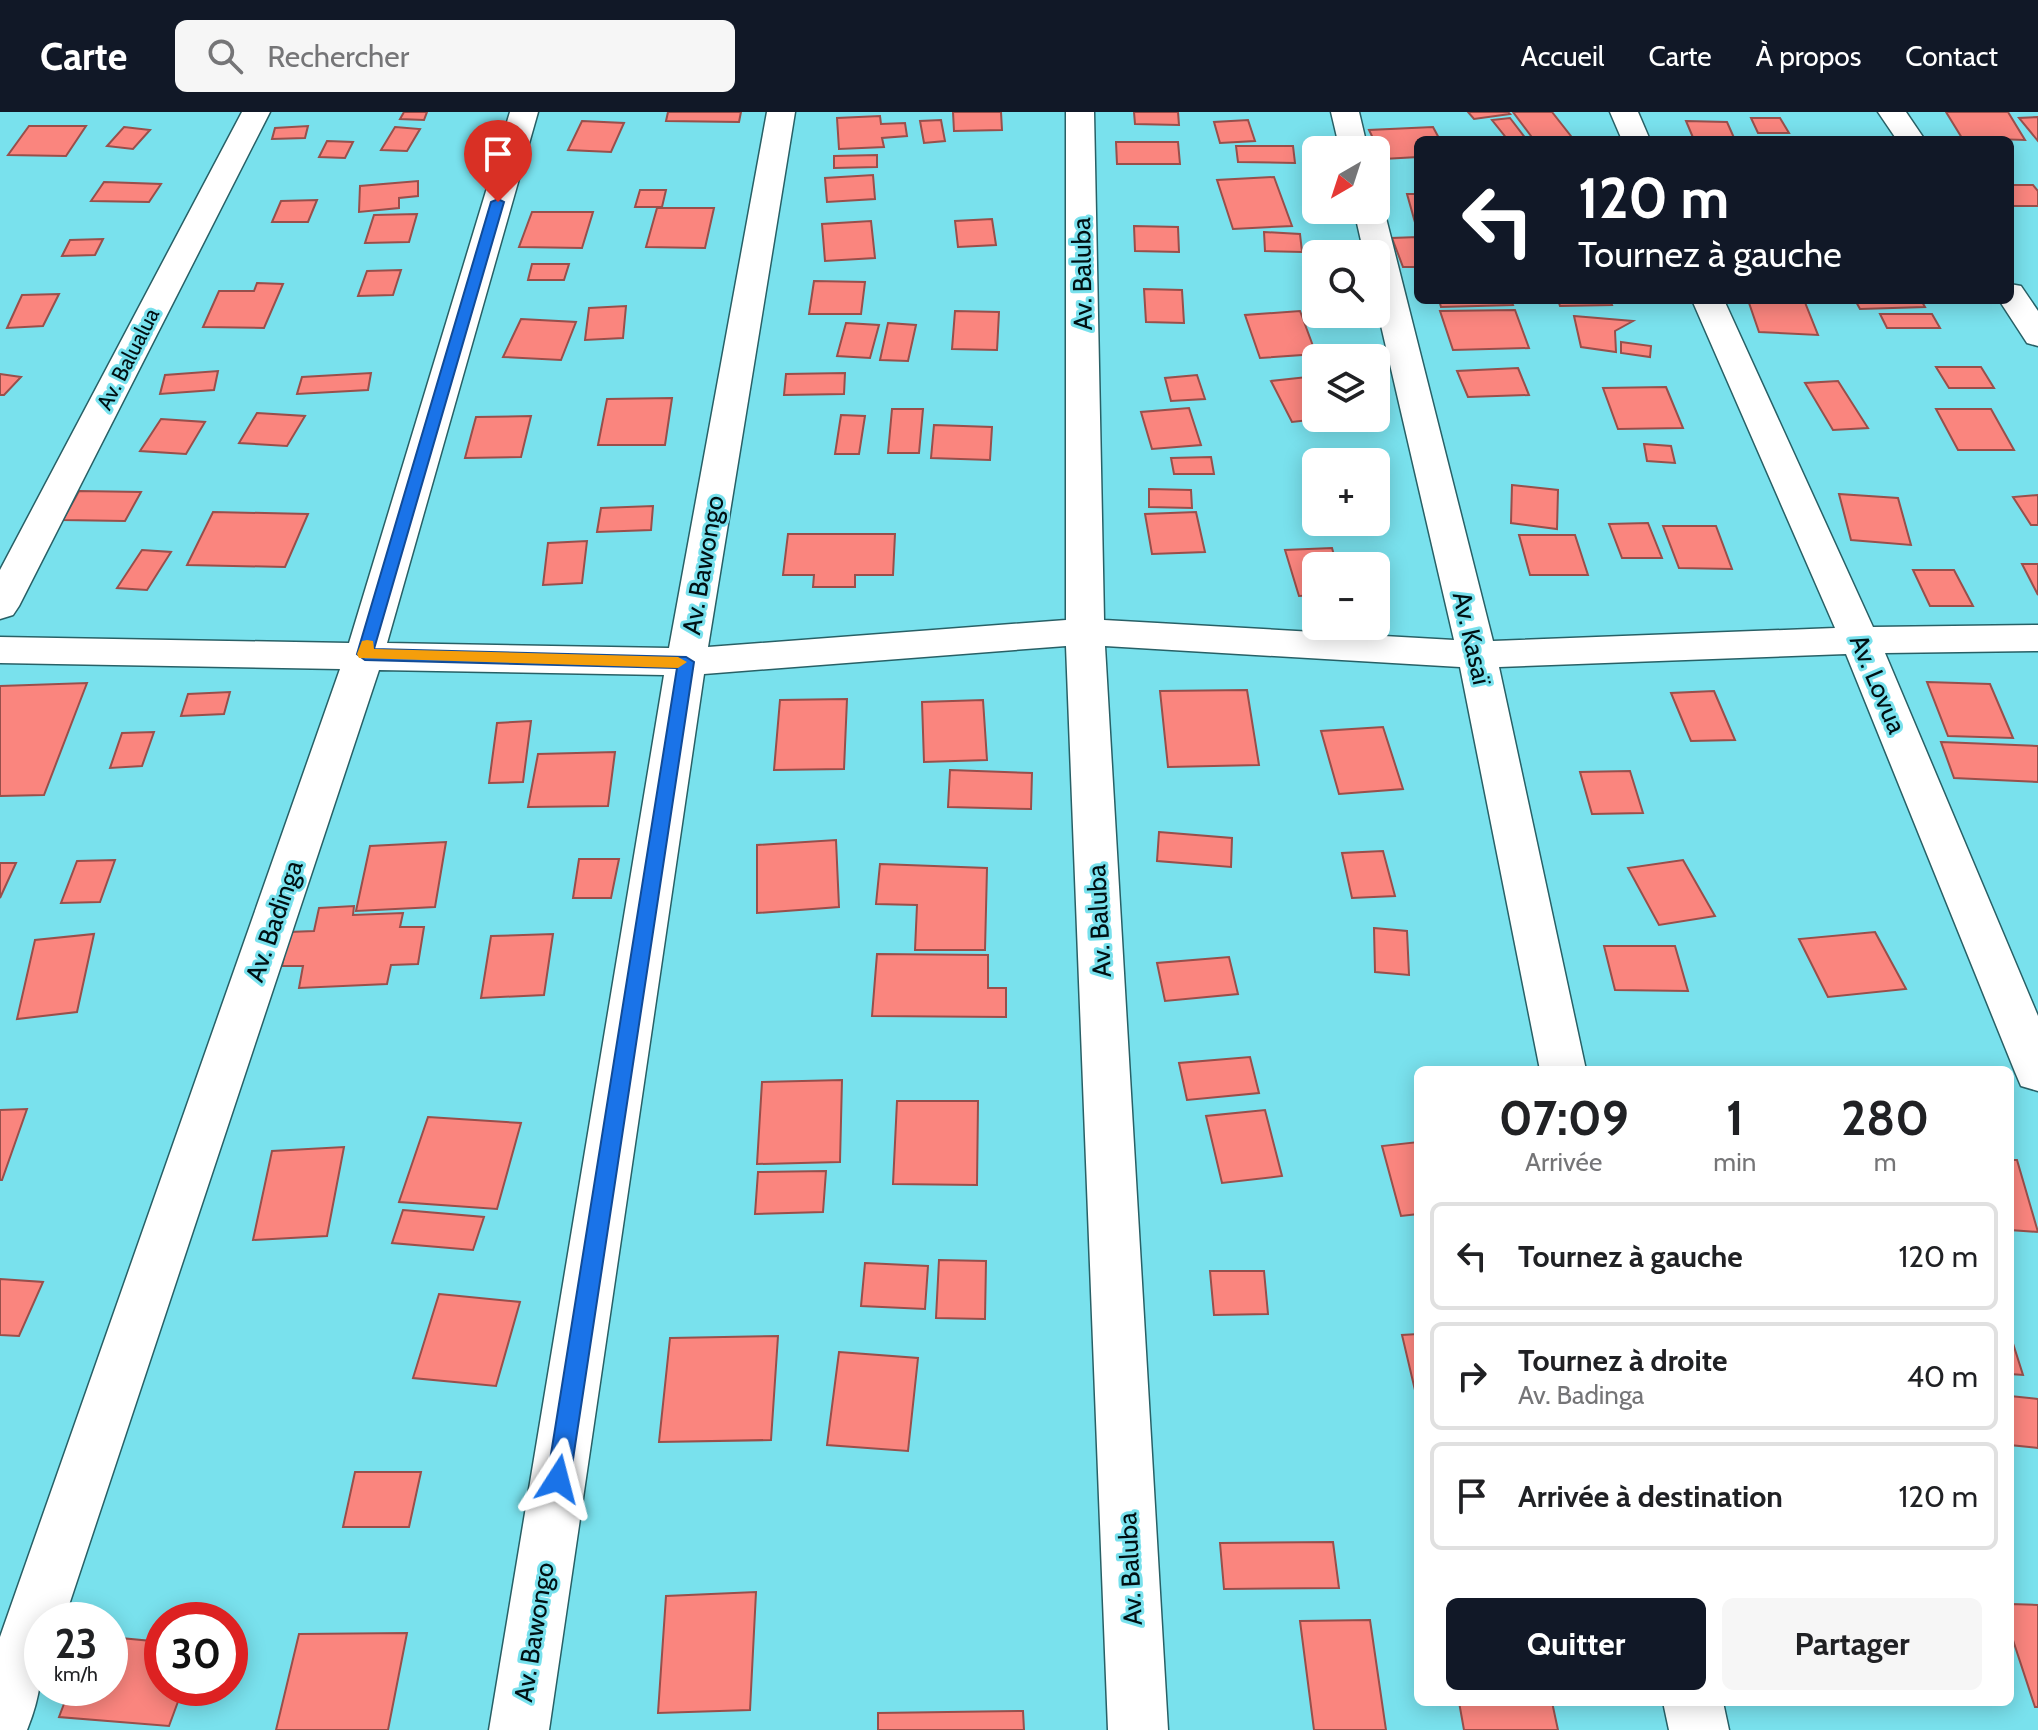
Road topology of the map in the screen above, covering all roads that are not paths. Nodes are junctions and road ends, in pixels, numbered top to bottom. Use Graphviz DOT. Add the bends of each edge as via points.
graph roads {
  1 [pos="256,112"];
  2 [pos="524,112"];
  3 [pos="781,112"];
  4 [pos="1080,112"];
  5 [pos="1345,112"];
  6 [pos="1624,112"];
  7 [pos="1892,112"];
  8 [pos="1351,136"];
  9 [pos="1634,136"];
  10 [pos="1908,136"];
  11 [pos="1372,224"];
  12 [pos="2014,299"];
  13 [pos="1710,304"];
  14 [pos="2038,336"];
  15 [pos="0,606"];
  16 [pos="1085,632"];
  17 [pos="2038,638"];
  18 [pos="1860,640"];
  19 [pos="0,650"];
  20 [pos="365,654"];
  21 [pos="1477,655"];
  22 [pos="686,662"];
  23 [pos="1562,1066"];
  24 [pos="2038,1072"];
  25 [pos="1694,1706"];
  26 [pos="0,1722"];
  27 [pos="519,1730"];
  28 [pos="1138,1730"];
  29 [pos="1699,1730"];
  1 -- 15 [label="street, Av. Balualua"];
  2 -- 20 [label="street, Av. Badinga"];
  3 -- 22 [label="street, Av. Bawongo"];
  4 -- 16 [label="street, Av. Baluba"];
  5 -- 8 [label="street"];
  6 -- 9 [label="street"];
  7 -- 10 [label="street"];
  11 -- 21 [label="street, Av. Kasaï"];
  12 -- 14 [label="street"];
  13 -- 18 [label="street, Av. Lovua"];
  16 -- 21 [label="street"];
  16 -- 22 [label="street"];
  16 -- 28 [label="street, Av. Baluba"];
  17 -- 18 [label="street"];
  18 -- 21 [label="street"];
  18 -- 24 [label="street, Av. Lovua"];
  19 -- 20 [label="street"];
  20 -- 22 [label="street"];
  20 -- 26 [label="street, Av. Badinga"];
  21 -- 23 [label="street, Av. Kasaï"];
  22 -- 27 [label="street, Av. Bawongo"];
  25 -- 29 [label="street"];
}
